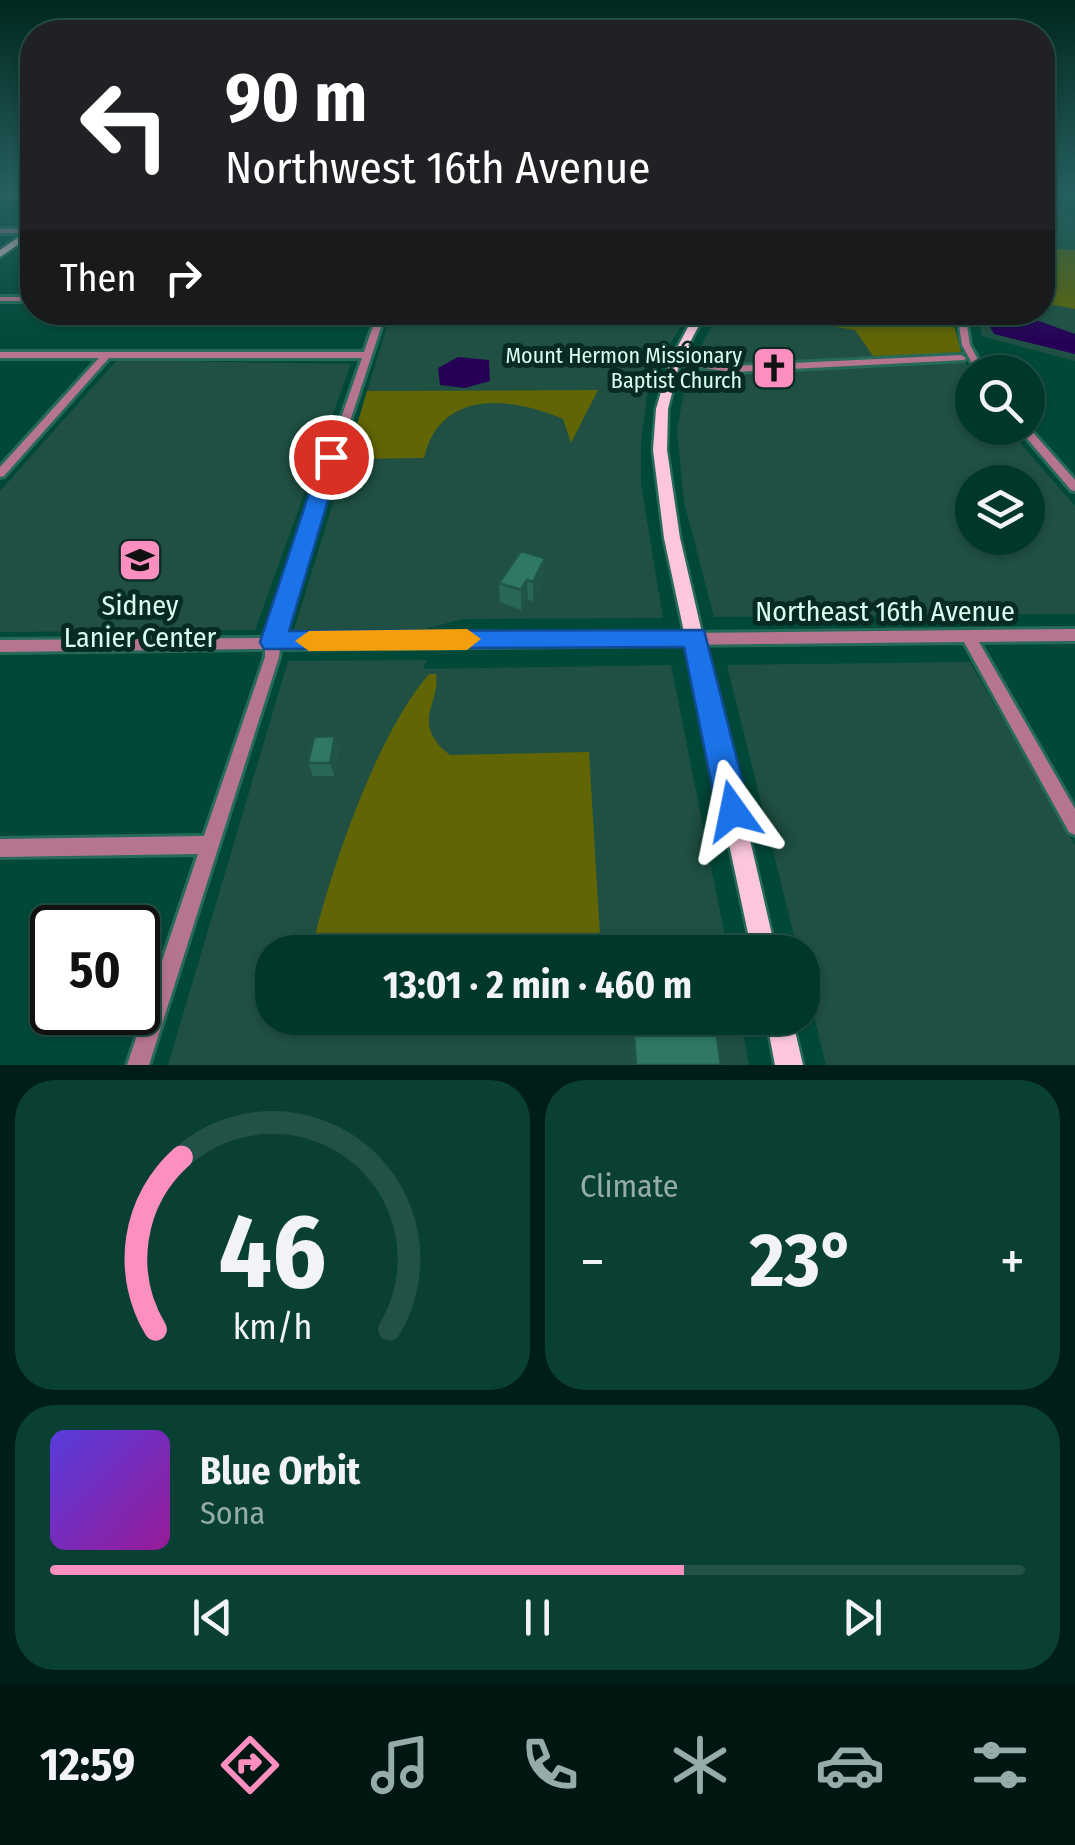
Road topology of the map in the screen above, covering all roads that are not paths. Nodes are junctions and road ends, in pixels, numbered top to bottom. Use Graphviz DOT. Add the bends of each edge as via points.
graph roads {
  1 [pos="377,325"];
  2 [pos="694,325"];
  3 [pos="963,325"];
  4 [pos="0,354"];
  5 [pos="367,355"];
  6 [pos="972,355"];
  7 [pos="106,356"];
  8 [pos="955,358"];
  9 [pos="675,361"];
  10 [pos="1038,445"];
  11 [pos="0,474"];
  12 [pos="1075,488"];
  13 [pos="1075,635"];
  14 [pos="968,636"];
  15 [pos="695,637"];
  16 [pos="273,642"];
  17 [pos="0,646"];
  18 [pos="1075,826"];
  19 [pos="210,845"];
  20 [pos="0,848"];
  21 [pos="760,935"];
  22 [pos="783,1035"];
  23 [pos="138,1065"];
  24 [pos="789,1065"];
  1 -- 5 [label="street"];
  2 -- 9 [label="main road"];
  3 -- 6 [label="street"];
  4 -- 7 [label="street"];
  5 -- 7 [label="street"];
  5 -- 16 [label="street"];
  7 -- 11 [label="street"];
  8 -- 9 [label="street" via="733,369"];
  9 -- 15 [label="main road" via="660,450"];
  10 -- 12 [label="street"];
  13 -- 14 [label="street, Northeast 16th Avenue"];
  14 -- 15 [label="street, Northeast 16th Avenue"];
  14 -- 18 [label="street"];
  15 -- 16 [label="street, Northeast 16th Avenue"];
  15 -- 21 [label="main road"];
  16 -- 17 [label="street, Northeast 16th Avenue"];
  16 -- 19 [label="street"];
  19 -- 20 [label="street"];
  19 -- 23 [label="street"];
  22 -- 24 [label="main road"];
}
